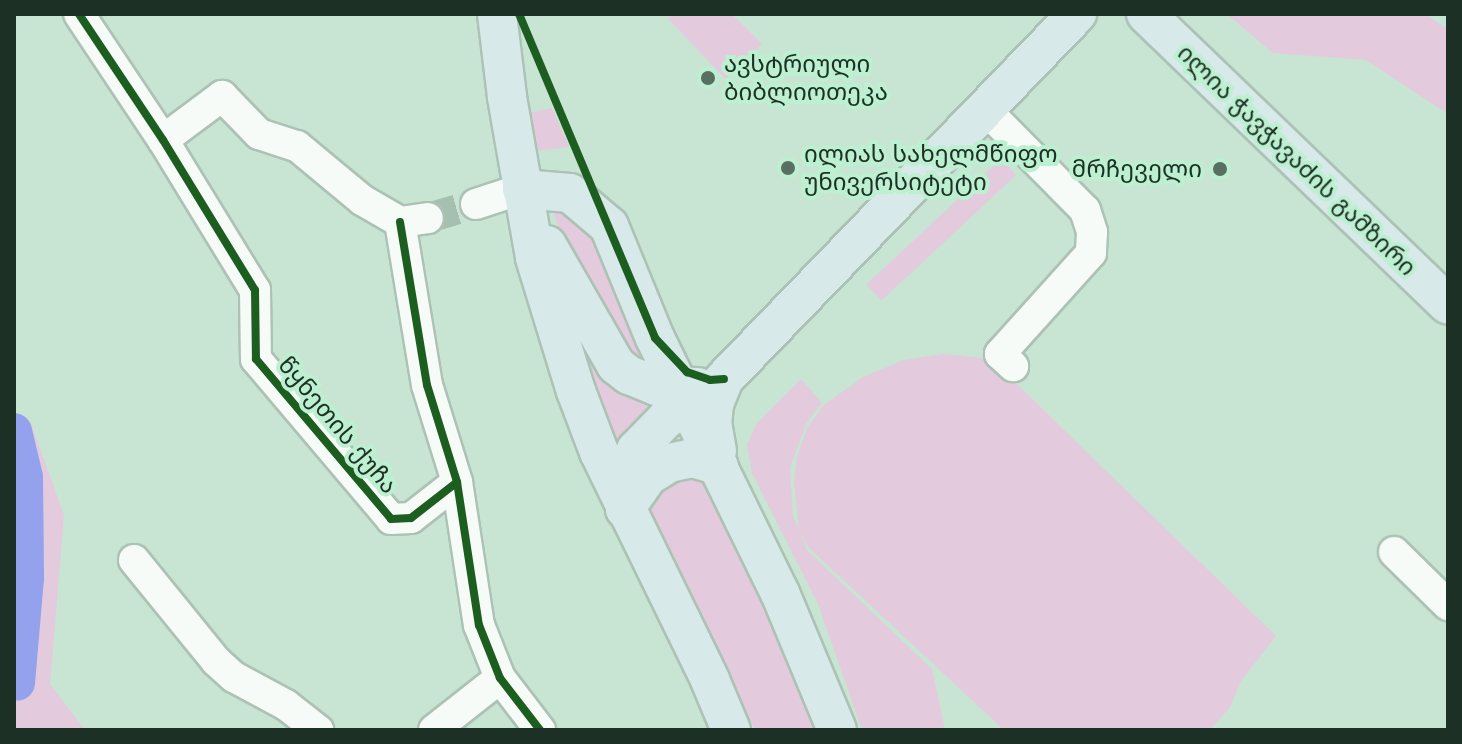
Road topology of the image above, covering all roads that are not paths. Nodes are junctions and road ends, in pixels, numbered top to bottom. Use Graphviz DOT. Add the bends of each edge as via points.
graph roads {
  1 [pos="79,14"];
  2 [pos="497,14"];
  3 [pos="1077,14"];
  4 [pos="1145,17"];
  5 [pos="985,109"];
  6 [pos="163,140"];
  7 [pos="524,198"];
  8 [pos="476,204"];
  9 [pos="1448,305"];
  10 [pos="655,338"];
  11 [pos="1013,366"];
  12 [pos="724,379"];
  13 [pos="685,397"];
  14 [pos="719,466"];
  15 [pos="457,482"];
  16 [pos="625,509"];
  17 [pos="1394,552"];
  18 [pos="134,560"];
  19 [pos="1448,605"];
  20 [pos="500,678"];
  21 [pos="318,730"];
  22 [pos="434,730"];
  23 [pos="540,730"];
  24 [pos="731,730"];
  25 [pos="837,730"];
  1 -- 6 [label="street, წყნეთის ქუჩა"];
  2 -- 7 [label="main road"];
  3 -- 5 [label="main road"];
  4 -- 9 [label="main road, ილია ჭავჭავაძის გამზირი"];
  5 -- 11 [label="street" via="1085,210 1092,232 1091,253 1000,354"];
  5 -- 12 [label="main road"];
  6 -- 15 [label="street, წყნეთის ქუჩა" via="255,290 256,359 391,519 411,518"];
  6 -- 15 [label="street" via="222,96 259,134 297,146 362,200 414,220 427,385"];
  7 -- 8 [label="street"];
  7 -- 10 [label="main road" via="570,193 609,226"];
  7 -- 13 [label="main road" via="616,365"];
  7 -- 16 [label="main road" via="535,258 571,377"];
  10 -- 12 [label="main road" via="687,372"];
  10 -- 13 [label="main road"];
  12 -- 13 [label="main road"];
  12 -- 14 [label="main road" via="712,424"];
  13 -- 14 [label="main road"];
  13 -- 16 [label="main road" via="636,450 628,467"];
  14 -- 16 [label="main road" via="693,458 669,463 647,477"];
  14 -- 25 [label="main road"];
  15 -- 20 [label="street" via="479,625"];
  16 -- 24 [label="main road"];
  17 -- 19 [label="street"];
  18 -- 21 [label="street" via="216,661"];
  20 -- 22 [label="street"];
  20 -- 23 [label="street"];
}
